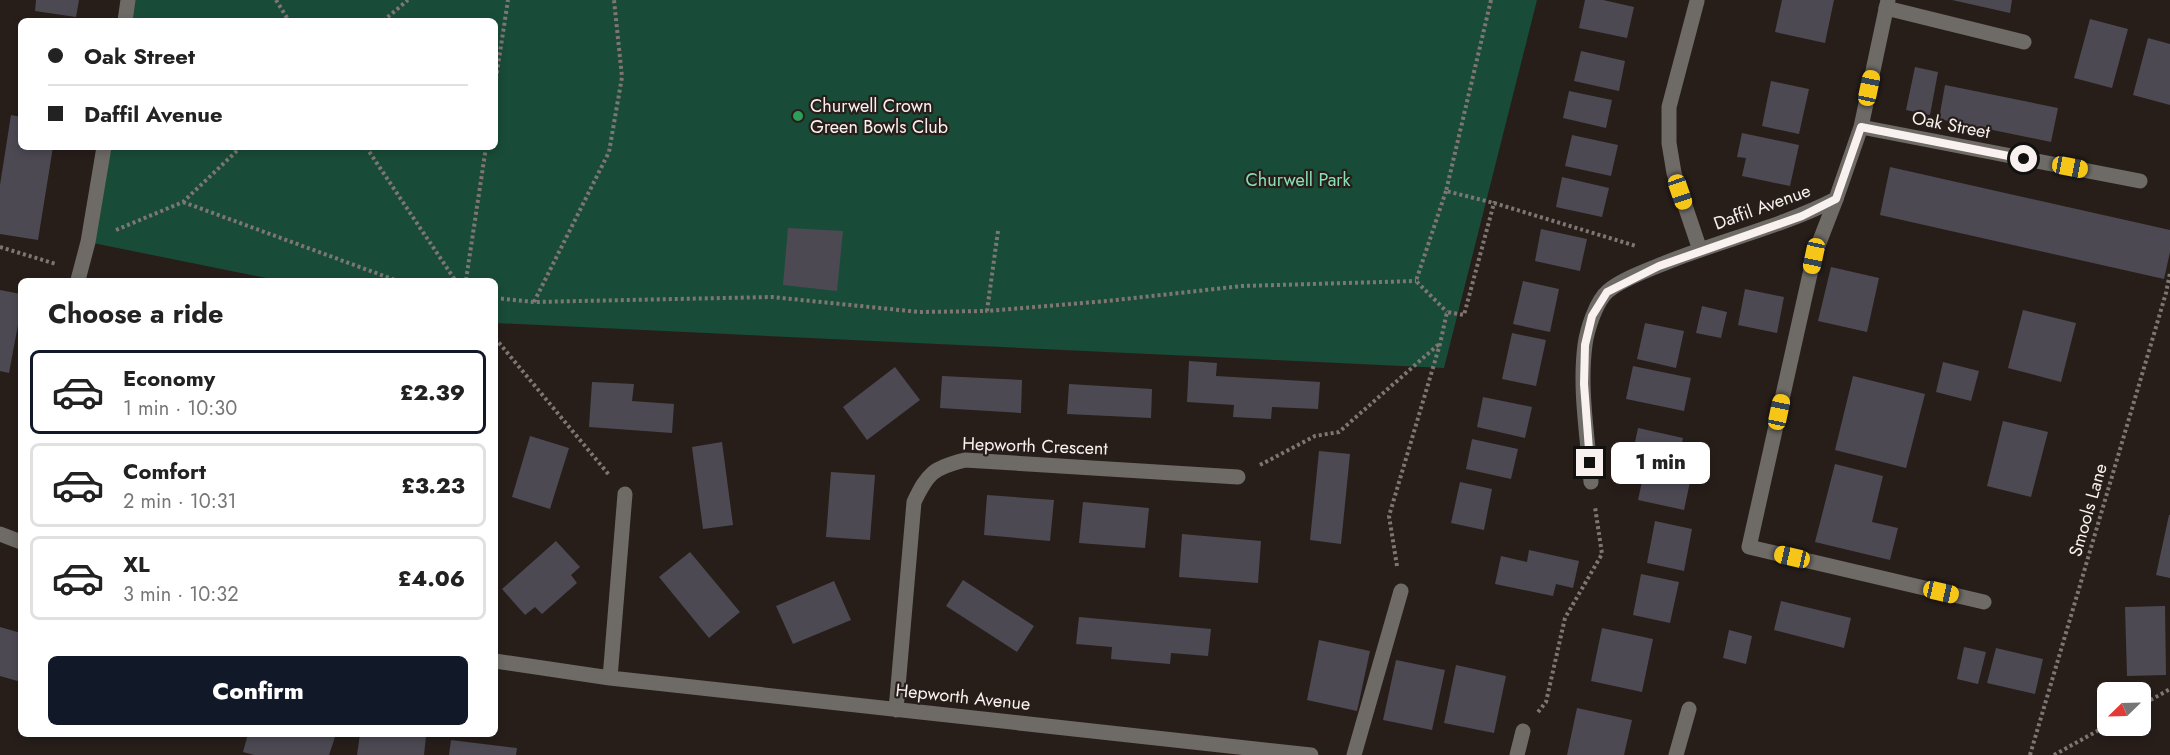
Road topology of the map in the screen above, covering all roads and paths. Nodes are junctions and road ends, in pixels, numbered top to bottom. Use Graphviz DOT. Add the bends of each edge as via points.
graph roads {
  1 [pos="128,0"];
  2 [pos="276,0"];
  3 [pos="408,0"];
  4 [pos="508,0"];
  5 [pos="614,0"];
  6 [pos="1491,0"];
  7 [pos="1697,1"];
  8 [pos="1887,4"];
  9 [pos="125,18"];
  10 [pos="287,18"];
  11 [pos="387,18"];
  12 [pos="2024,42"];
  13 [pos="498,65"];
  14 [pos="1861,127"];
  15 [pos="103,150"];
  16 [pos="238,150"];
  17 [pos="368,150"];
  18 [pos="486,150"];
  19 [pos="2140,181"];
  20 [pos="1446,191"];
  21 [pos="1836,199"];
  22 [pos="183,201"];
  23 [pos="1494,203"];
  24 [pos="998,231"];
  25 [pos="88,242"];
  26 [pos="0,247"];
  27 [pos="1700,250"];
  28 [pos="1677,259"];
  29 [pos="2170,273"];
  30 [pos="79,276"];
  31 [pos="390,278"];
  32 [pos="453,278"];
  33 [pos="466,278"];
  34 [pos="1416,281"];
  35 [pos="498,298"];
  36 [pos="534,302"];
  37 [pos="987,311"];
  38 [pos="1447,312"];
  39 [pos="498,342"];
  40 [pos="1440,344"];
  41 [pos="1238,477"];
  42 [pos="1591,482"];
  43 [pos="625,494"];
  44 [pos="0,534"];
  45 [pos="18,539"];
  46 [pos="1401,591"];
  47 [pos="1984,602"];
  48 [pos="498,661"];
  49 [pos="610,678"];
  50 [pos="2170,689"];
  51 [pos="2151,700"];
  52 [pos="1689,709"];
  53 [pos="896,710"];
  54 [pos="1523,731"];
  55 [pos="2097,731"];
  56 [pos="1311,755"];
  57 [pos="1354,755"];
  58 [pos="1517,755"];
  59 [pos="1676,755"];
  60 [pos="2030,755"];
  61 [pos="2055,755"];
  1 -- 9 [label="street"];
  2 -- 10 [label="path"];
  3 -- 11 [label="path"];
  4 -- 13 [label="path"];
  5 -- 36 [label="path" via="622,77 609,152"];
  6 -- 20 [label="path"];
  7 -- 27 [label="street, Daffil Avenue" via="1669,107 1669,143 1674,172"];
  8 -- 12 [label="street"];
  8 -- 14 [label="street"];
  14 -- 19 [label="street, Oak Street"];
  14 -- 21 [label="street"];
  15 -- 25 [label="street"];
  16 -- 22 [label="path"];
  17 -- 32 [label="path"];
  18 -- 33 [label="path"];
  20 -- 23 [label="path"];
  20 -- 34 [label="path"];
  21 -- 27 [label="street, Daffil Avenue" via="1802,216"];
  21 -- 47 [label="street" via="1814,256 1749,547"];
  22 -- 25 [label="path"];
  22 -- 31 [label="path"];
  23 -- 28 [label="path"];
  23 -- 38 [label="path" via="1464,315"];
  24 -- 37 [label="path"];
  25 -- 30 [label="street"];
  26 -- 30 [label="path"];
  27 -- 28 [label="street, Daffil Avenue"];
  28 -- 42 [label="street, Daffil Avenue" via="1640,273 1607,292 1592,316 1585,345 1584,384"];
  29 -- 60 [label="path, Smools Lane"];
  34 -- 37 [label="path" via="1242,286"];
  34 -- 38 [label="path"];
  35 -- 36 [label="path"];
  36 -- 37 [label="path" via="772,297 919,312"];
  38 -- 40 [label="path"];
  39 -- 43 [label="path"];
  40 -- 41 [label="path" via="1339,432 1315,436"];
  40 -- 46 [label="path" via="1389,516"];
  41 -- 53 [label="street, Hepworth Crescent" via="965,460 943,465 926,478 914,502"];
  42 -- 54 [label="path" via="1602,554 1565,618 1546,702"];
  43 -- 49 [label="street"];
  44 -- 45 [label="street"];
  46 -- 57 [label="street"];
  48 -- 49 [label="street, Hepworth Avenue"];
  49 -- 53 [label="street, Hepworth Avenue"];
  50 -- 51 [label="path"];
  52 -- 59 [label="street"];
  53 -- 56 [label="street, Hepworth Avenue"];
  54 -- 58 [label="street"];
  55 -- 61 [label="path"];
}
